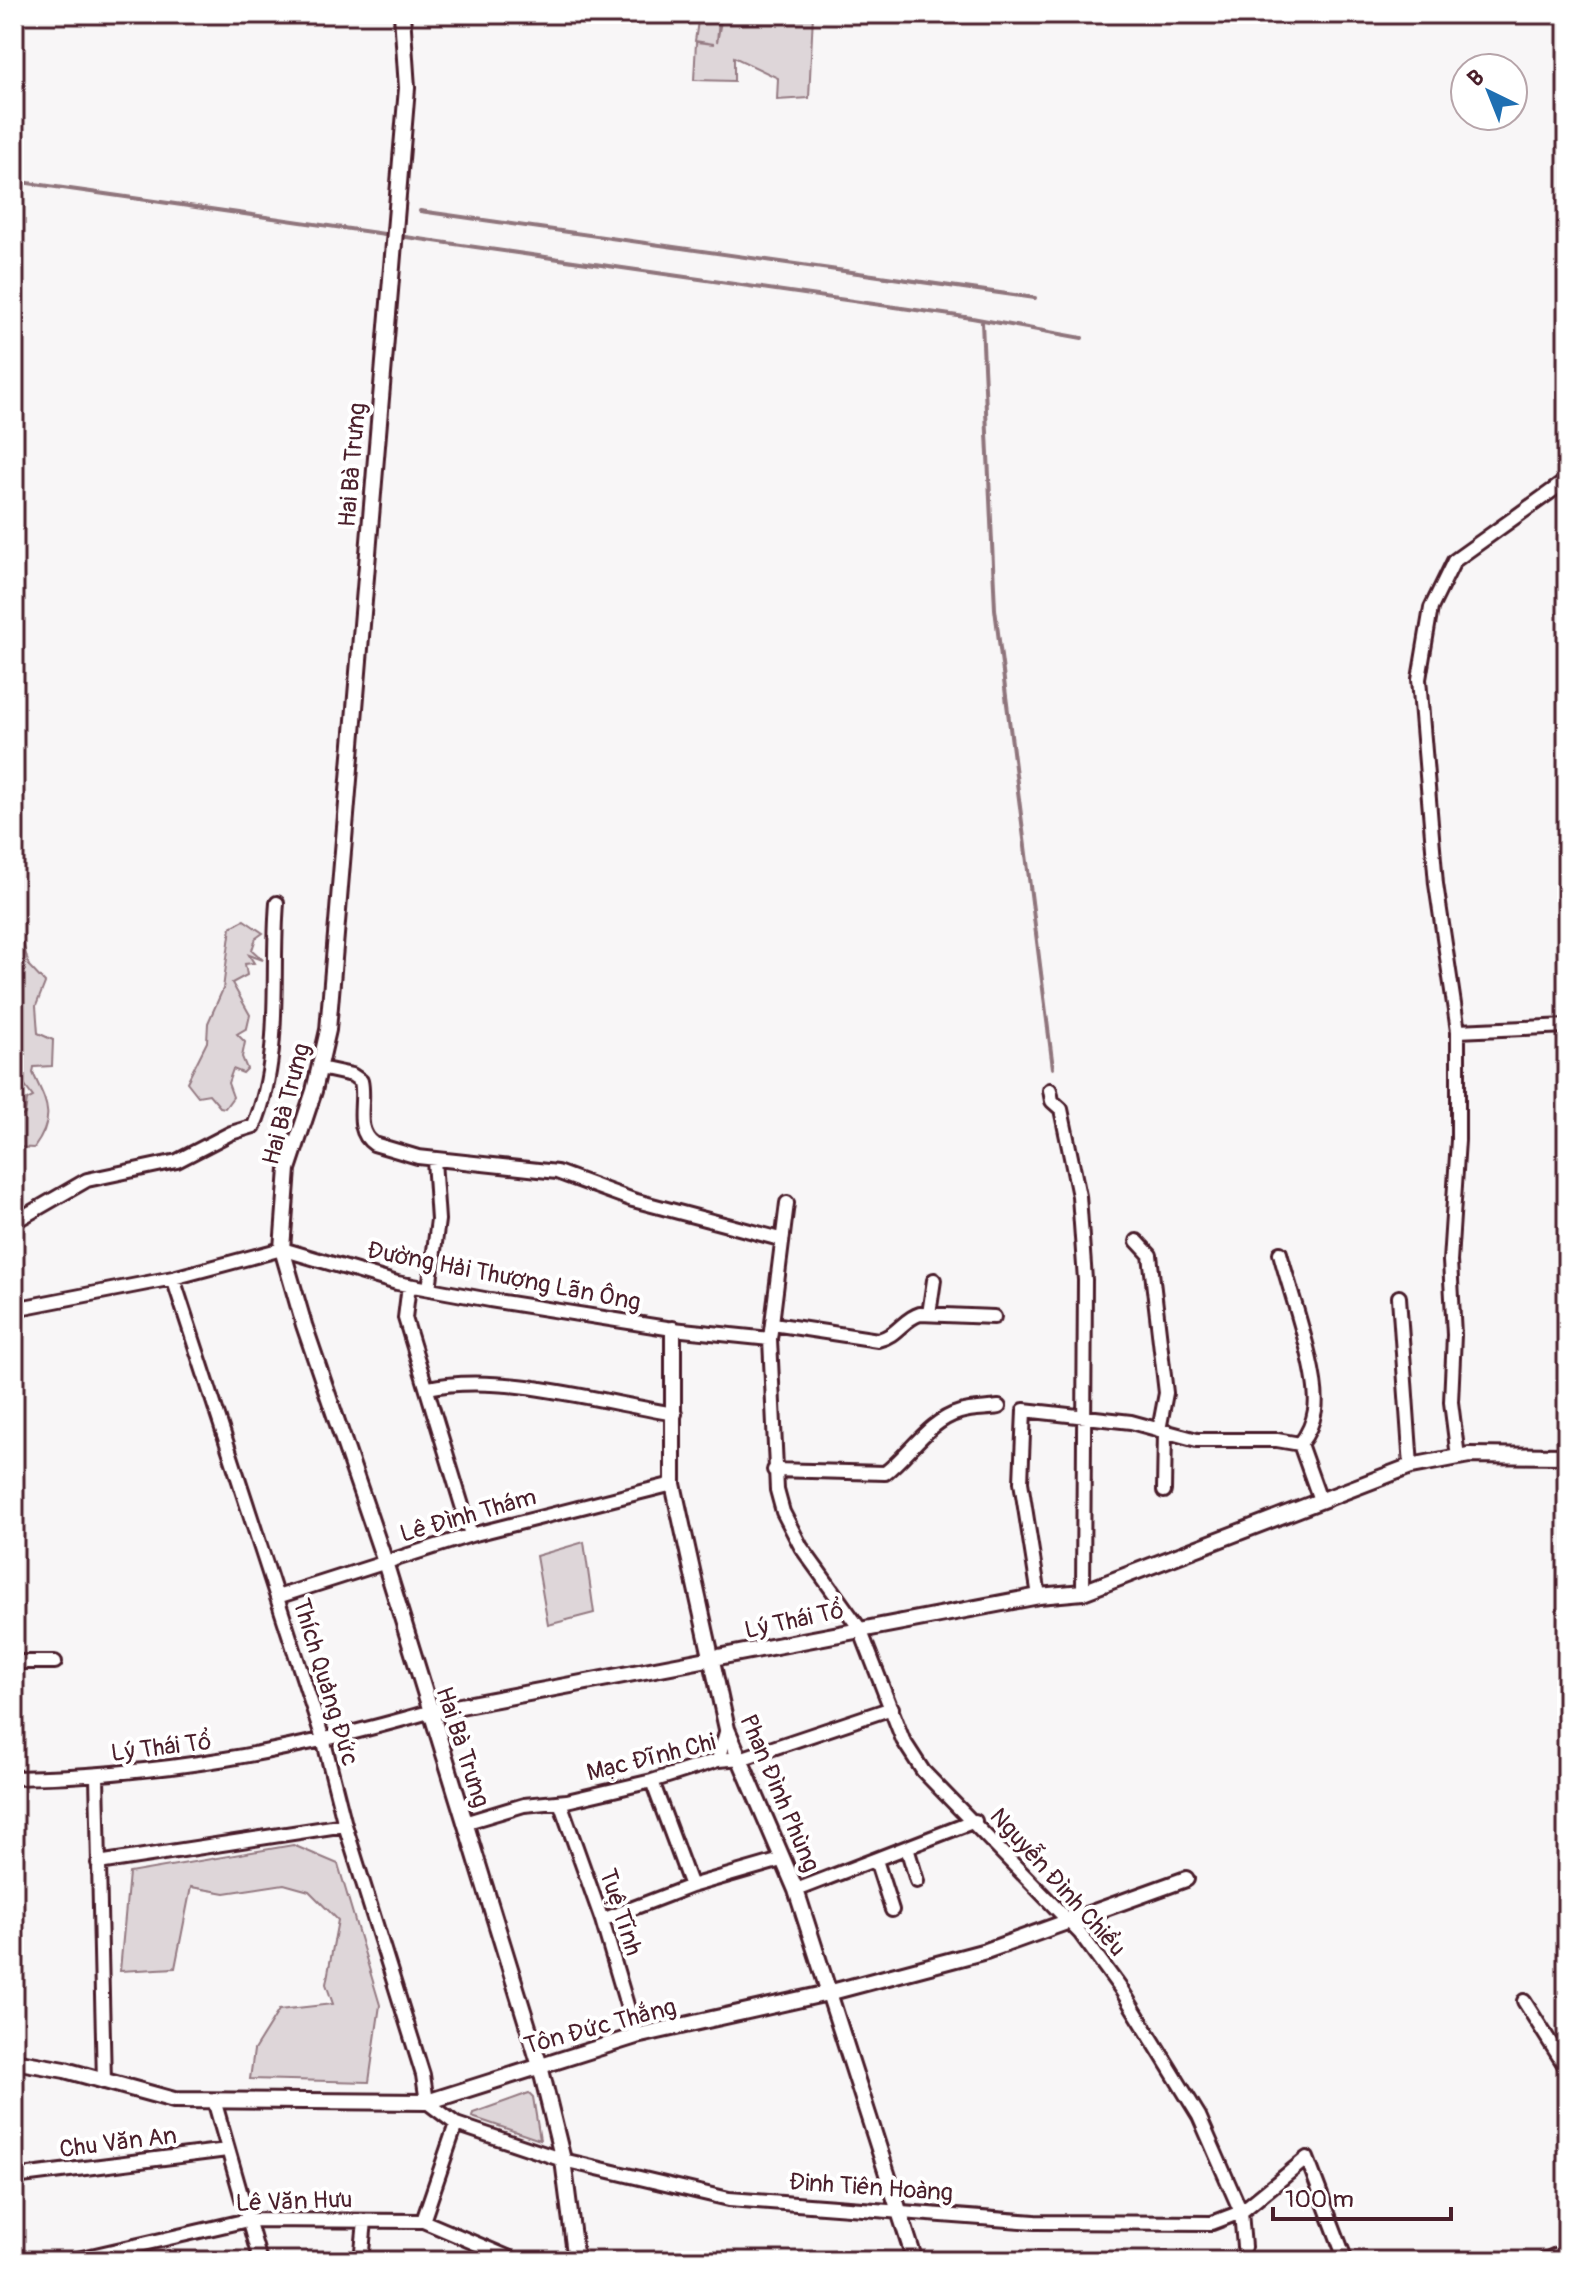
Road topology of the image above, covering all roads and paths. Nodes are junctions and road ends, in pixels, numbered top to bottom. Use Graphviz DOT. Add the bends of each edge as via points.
graph roads {
  1 [pos="402,14"];
  2 [pos="1567,480"];
  3 [pos="277,903"];
  4 [pos="1567,1026"];
  5 [pos="1458,1031"];
  6 [pos="320,1068"];
  7 [pos="1050,1090"];
  8 [pos="434,1160"];
  9 [pos="787,1203"];
  10 [pos="14,1222"];
  11 [pos="780,1239"];
  12 [pos="1137,1241"];
  13 [pos="282,1249"];
  14 [pos="1280,1253"];
  15 [pos="173,1278"];
  16 [pos="934,1280"];
  17 [pos="409,1285"];
  18 [pos="429,1289"];
  19 [pos="1399,1297"];
  20 [pos="14,1309"];
  21 [pos="929,1314"];
  22 [pos="994,1317"];
  23 [pos="773,1324"];
  24 [pos="673,1329"];
  25 [pos="770,1339"];
  26 [pos="428,1388"];
  27 [pos="999,1407"];
  28 [pos="675,1414"];
  29 [pos="1085,1417"];
  30 [pos="1162,1431"];
  31 [pos="1300,1444"];
  32 [pos="1567,1456"];
  33 [pos="1458,1457"];
  34 [pos="1411,1466"];
  35 [pos="774,1470"];
  36 [pos="673,1484"];
  37 [pos="1164,1491"];
  38 [pos="1320,1500"];
  39 [pos="471,1535"];
  40 [pos="385,1562"];
  41 [pos="1083,1592"];
  42 [pos="1039,1596"];
  43 [pos="277,1597"];
  44 [pos="860,1629"];
  45 [pos="709,1660"];
  46 [pos="14,1662"];
  47 [pos="55,1662"];
  48 [pos="892,1708"];
  49 [pos="429,1712"];
  50 [pos="727,1729"];
  51 [pos="324,1742"];
  52 [pos="743,1758"];
  53 [pos="718,1760"];
  54 [pos="97,1777"];
  55 [pos="14,1778"];
  56 [pos="652,1781"];
  57 [pos="560,1802"];
  58 [pos="975,1821"];
  59 [pos="464,1823"];
  60 [pos="345,1825"];
  61 [pos="907,1848"];
  62 [pos="781,1860"];
  63 [pos="876,1860"];
  64 [pos="98,1863"];
  65 [pos="1186,1879"];
  66 [pos="917,1881"];
  67 [pos="691,1886"];
  68 [pos="796,1890"];
  69 [pos="892,1910"];
  70 [pos="602,1920"];
  71 [pos="1068,1920"];
  72 [pos="828,1993"];
  73 [pos="1524,2001"];
  74 [pos="636,2036"];
  75 [pos="14,2061"];
  76 [pos="540,2066"];
  77 [pos="1567,2069"];
  78 [pos="104,2082"];
  79 [pos="214,2100"];
  80 [pos="427,2102"];
  81 [pos="456,2124"];
  82 [pos="227,2150"];
  83 [pos="563,2160"];
  84 [pos="14,2177"];
  85 [pos="900,2209"];
  86 [pos="1241,2212"];
  87 [pos="248,2220"];
  88 [pos="365,2221"];
  89 [pos="423,2221"];
  90 [pos="1244,2247"];
  91 [pos="1567,2250"];
  92 [pos="69,2261"];
  93 [pos="260,2261"];
  94 [pos="361,2261"];
  95 [pos="517,2261"];
  96 [pos="576,2261"];
  97 [pos="915,2261"];
  98 [pos="1346,2261"];
  99 [pos="1543,2261"];
  1 -- 6 [label="street, Hai Bà Trưng" via="407,88 328,1030"];
  2 -- 5 [label="street" via="1454,561 1431,608 1424,641 1419,679 1430,824"];
  3 -- 10 [label="street" via="272,1044 254,1126 177,1161 87,1180"];
  4 -- 5 [label="street"];
  5 -- 33 [label="street" via="1458,1140 1450,1230 1451,1402"];
  6 -- 8 [label="street" via="361,1081 368,1140"];
  6 -- 13 [label="street, Hai Bà Trưng" via="288,1169"];
  7 -- 29 [label="street" via="1061,1109 1079,1196"];
  8 -- 11 [label="street" via="557,1172 633,1200"];
  8 -- 18 [label="street" via="438,1220"];
  9 -- 11 [label="street, Nguyễn Đình Chiểu"];
  11 -- 23 [label="street, Nguyễn Đình Chiểu"];
  12 -- 30 [label="street" via="1150,1255 1165,1372"];
  13 -- 15 [label="street"];
  13 -- 17 [label="street, Đường Hải Thượng Lãn Ông"];
  13 -- 40 [label="street, Hai Bà Trưng"];
  14 -- 31 [label="street" via="1316,1407"];
  15 -- 20 [label="street"];
  15 -- 43 [label="street, Thích Quảng Đức"];
  16 -- 21 [label="street"];
  17 -- 18 [label="street, Đường Hải Thượng Lãn Ông"];
  17 -- 26 [label="street" via="405,1318"];
  18 -- 24 [label="street, Đường Hải Thượng Lãn Ông"];
  19 -- 34 [label="street"];
  21 -- 22 [label="street"];
  21 -- 23 [label="street" via="911,1317 890,1337 878,1340"];
  23 -- 25 [label="street, Nguyễn Đình Chiểu"];
  24 -- 25 [label="street, Đường Hải Thượng Lãn Ông"];
  24 -- 28 [label="street, Phan Đình Phùng"];
  25 -- 35 [label="street, Nguyễn Đình Chiểu"];
  26 -- 28 [label="street" via="452,1383 503,1385"];
  26 -- 39 [label="street"];
  27 -- 35 [label="street" via="959,1412 943,1420 885,1473"];
  28 -- 36 [label="street, Phan Đình Phùng"];
  29 -- 30 [label="street"];
  29 -- 41 [label="street"];
  29 -- 42 [label="street" via="1024,1410 1021,1482"];
  30 -- 31 [label="street" via="1197,1440"];
  30 -- 37 [label="street"];
  31 -- 38 [label="street"];
  32 -- 33 [label="street, Lý Thái Tổ"];
  33 -- 34 [label="street, Lý Thái Tổ"];
  34 -- 38 [label="street, Lý Thái Tổ"];
  35 -- 44 [label="street, Nguyễn Đình Chiểu" via="783,1512 801,1547"];
  36 -- 39 [label="street, Lê Đình Thám"];
  36 -- 45 [label="street, Phan Đình Phùng"];
  38 -- 41 [label="street, Lý Thái Tổ"];
  39 -- 40 [label="street, Lê Đình Thám"];
  40 -- 43 [label="street, Lê Đình Thám"];
  40 -- 49 [label="street, Hai Bà Trưng"];
  41 -- 42 [label="street, Lý Thái Tổ"];
  42 -- 44 [label="street, Lý Thái Tổ"];
  43 -- 51 [label="street, Thích Quảng Đức"];
  44 -- 45 [label="street, Lý Thái Tổ"];
  44 -- 48 [label="street, Nguyễn Đình Chiểu"];
  45 -- 49 [label="street, Lý Thái Tổ"];
  45 -- 50 [label="street, Phan Đình Phùng"];
  46 -- 47 [label="street"];
  48 -- 52 [label="street, Mạc Đĩnh Chi"];
  48 -- 58 [label="street, Nguyễn Đình Chiểu" via="903,1740 923,1771"];
  49 -- 51 [label="street, Lý Thái Tổ"];
  49 -- 59 [label="street, Hai Bà Trưng"];
  50 -- 52 [label="street, Phan Đình Phùng"];
  50 -- 53 [label="street"];
  51 -- 54 [label="street, Lý Thái Tổ"];
  51 -- 60 [label="street, Thích Quảng Đức"];
  52 -- 53 [label="street, Mạc Đĩnh Chi"];
  52 -- 62 [label="street, Phan Đình Phùng"];
  53 -- 56 [label="street, Mạc Đĩnh Chi"];
  54 -- 55 [label="street, Lý Thái Tổ"];
  54 -- 64 [label="street"];
  56 -- 57 [label="street, Mạc Đĩnh Chi"];
  56 -- 67 [label="street"];
  57 -- 59 [label="street, Mạc Đĩnh Chi" via="524,1805"];
  57 -- 70 [label="street, Tuệ Tĩnh"];
  58 -- 61 [label="street"];
  58 -- 71 [label="street, Nguyễn Đình Chiểu"];
  59 -- 76 [label="street, Hai Bà Trưng"];
  60 -- 64 [label="street"];
  60 -- 80 [label="street, Thích Quảng Đức"];
  61 -- 63 [label="street"];
  61 -- 66 [label="street"];
  62 -- 67 [label="street"];
  62 -- 68 [label="street, Phan Đình Phùng"];
  63 -- 68 [label="street"];
  63 -- 69 [label="street"];
  64 -- 78 [label="street"];
  65 -- 71 [label="street, Tôn Đức Thắng"];
  67 -- 70 [label="street"];
  68 -- 72 [label="street, Phan Đình Phùng"];
  70 -- 74 [label="street, Tuệ Tĩnh"];
  71 -- 72 [label="street, Tôn Đức Thắng" via="986,1951"];
  71 -- 86 [label="street, Nguyễn Đình Chiểu" via="1121,1989 1199,2116"];
  72 -- 74 [label="street, Tôn Đức Thắng"];
  72 -- 85 [label="street, Phan Đình Phùng"];
  73 -- 77 [label="street"];
  74 -- 76 [label="street, Tôn Đức Thắng"];
  75 -- 78 [label="street, Tôn Đức Thắng"];
  76 -- 80 [label="street, Tôn Đức Thắng"];
  76 -- 83 [label="street, Hai Bà Trưng"];
  78 -- 79 [label="street, Tôn Đức Thắng" via="174,2100"];
  79 -- 80 [label="street, Tôn Đức Thắng"];
  79 -- 82 [label="street"];
  80 -- 81 [label="street, Đinh Tiên Hoàng"];
  81 -- 83 [label="street, Đinh Tiên Hoàng"];
  81 -- 89 [label="street"];
  82 -- 84 [label="street, Chu Văn An"];
  82 -- 87 [label="street"];
  83 -- 85 [label="street, Đinh Tiên Hoàng" via="729,2199"];
  83 -- 96 [label="street, Hai Bà Trưng"];
  85 -- 86 [label="street, Đinh Tiên Hoàng" via="1094,2224 1212,2223"];
  85 -- 97 [label="street, Phan Đình Phùng"];
  86 -- 90 [label="street, Nguyễn Đình Chiểu"];
  86 -- 98 [label="street, Đinh Tiên Hoàng" via="1307,2158"];
  87 -- 88 [label="street, Lê Văn Hưu"];
  87 -- 92 [label="street, Lê Văn Hưu"];
  87 -- 93 [label="street"];
  88 -- 89 [label="street, Lê Văn Hưu"];
  88 -- 94 [label="street"];
  89 -- 95 [label="street, Lê Văn Hưu"];
  91 -- 99 [label="street"];
}
